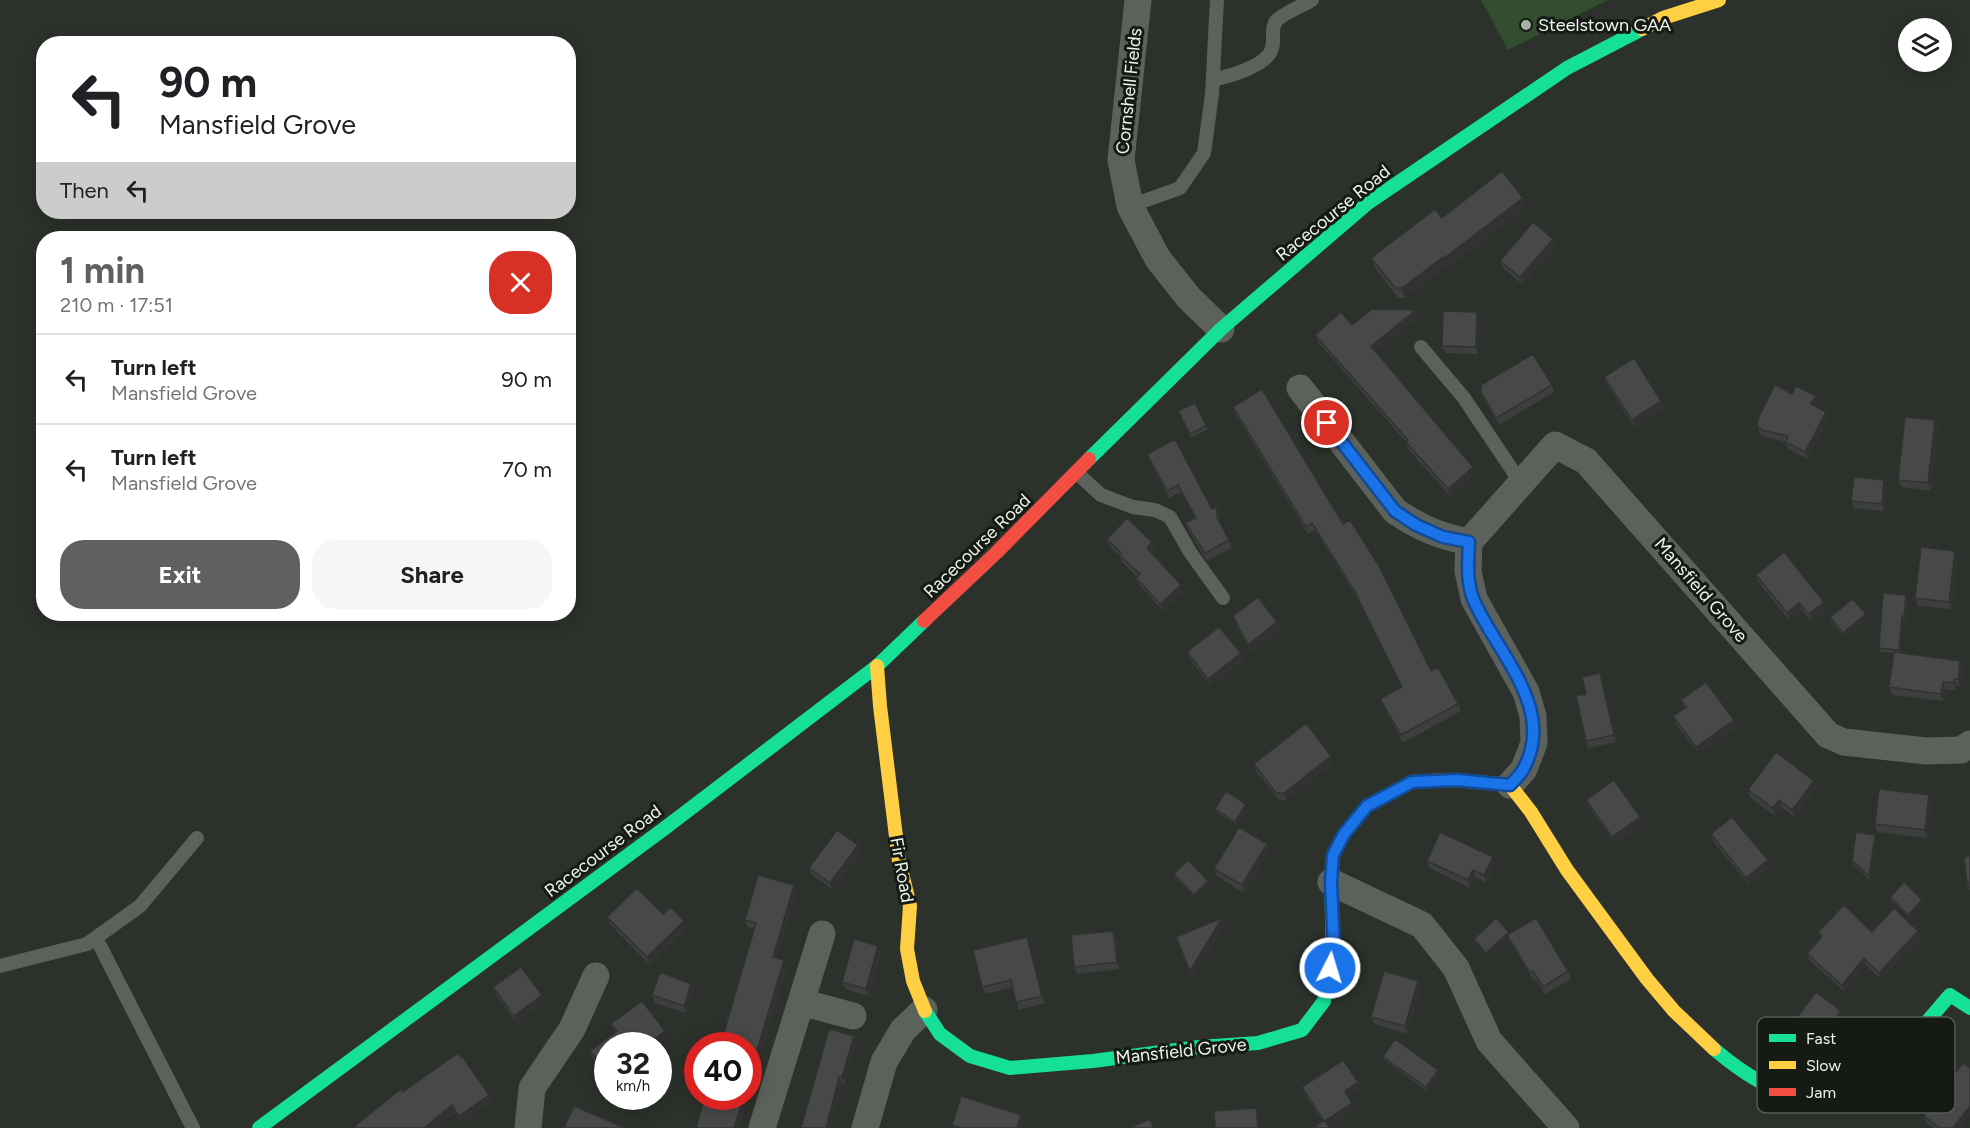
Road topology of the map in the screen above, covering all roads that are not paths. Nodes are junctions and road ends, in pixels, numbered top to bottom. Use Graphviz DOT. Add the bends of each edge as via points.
graph roads {
  1 [pos="1138,0"];
  2 [pos="1217,0"];
  3 [pos="1312,0"];
  4 [pos="1719,0"];
  5 [pos="1213,80"];
  6 [pos="1130,206"];
  7 [pos="1221,330"];
  8 [pos="1421,347"];
  9 [pos="1300,388"];
  10 [pos="1077,473"];
  11 [pos="1521,483"];
  12 [pos="1469,542"];
  13 [pos="1223,598"];
  14 [pos="877,666"];
  15 [pos="1970,744"];
  16 [pos="1510,785"];
  17 [pos="197,838"];
  18 [pos="1331,882"];
  19 [pos="822,934"];
  20 [pos="96,938"];
  21 [pos="0,966"];
  22 [pos="596,976"];
  23 [pos="801,1002"];
  24 [pos="1970,1008"];
  25 [pos="924,1010"];
  26 [pos="853,1016"];
  27 [pos="1930,1017"];
  28 [pos="1757,1080"];
  29 [pos="193,1128"];
  30 [pos="259,1128"];
  31 [pos="528,1128"];
  32 [pos="762,1128"];
  33 [pos="865,1128"];
  34 [pos="1566,1128"];
  1 -- 6 [label="street, Cornshell Fields" via="1121,160"];
  2 -- 5 [label="lane"];
  3 -- 5 [label="lane" via="1277,20 1269,57"];
  4 -- 7 [label="street, Racecourse Road" via="1663,18 1567,68 1368,203"];
  5 -- 6 [label="lane" via="1204,153 1180,188"];
  6 -- 7 [label="street, Cornshell Fields" via="1158,259"];
  7 -- 10 [label="street, Racecourse Road"];
  8 -- 11 [label="lane" via="1464,398"];
  9 -- 12 [label="street" via="1395,511 1443,537"];
  10 -- 13 [label="lane" via="1101,495 1170,517"];
  10 -- 14 [label="street, Racecourse Road"];
  11 -- 12 [label="street, Mansfield Grove"];
  11 -- 15 [label="street, Mansfield Grove" via="1555,445 1586,461 1828,735 1844,742 1926,751 1960,750"];
  12 -- 16 [label="street" via="1468,571 1474,599 1526,692 1533,716 1534,743 1524,769"];
  14 -- 25 [label="street, Fir Road" via="899,861 910,906 907,949"];
  14 -- 30 [label="street, Racecourse Road"];
  16 -- 18 [label="street, Mansfield Grove" via="1456,780 1412,782 1367,806 1333,855"];
  16 -- 28 [label="street" via="1635,964 1700,1039"];
  17 -- 20 [label="lane" via="140,906"];
  18 -- 25 [label="street, Mansfield Grove" via="1334,951 1324,1001 1302,1030 1258,1043 1010,1068 970,1056 940,1034"];
  18 -- 34 [label="street" via="1422,925 1455,968 1489,1041"];
  19 -- 23 [label="street"];
  20 -- 21 [label="lane" via="87,944"];
  20 -- 29 [label="lane"];
  22 -- 31 [label="street" via="572,1029 532,1088"];
  23 -- 26 [label="street"];
  23 -- 32 [label="street"];
  24 -- 27 [label="street" via="1950,995"];
  25 -- 33 [label="street" via="903,1030 884,1062"];
}
